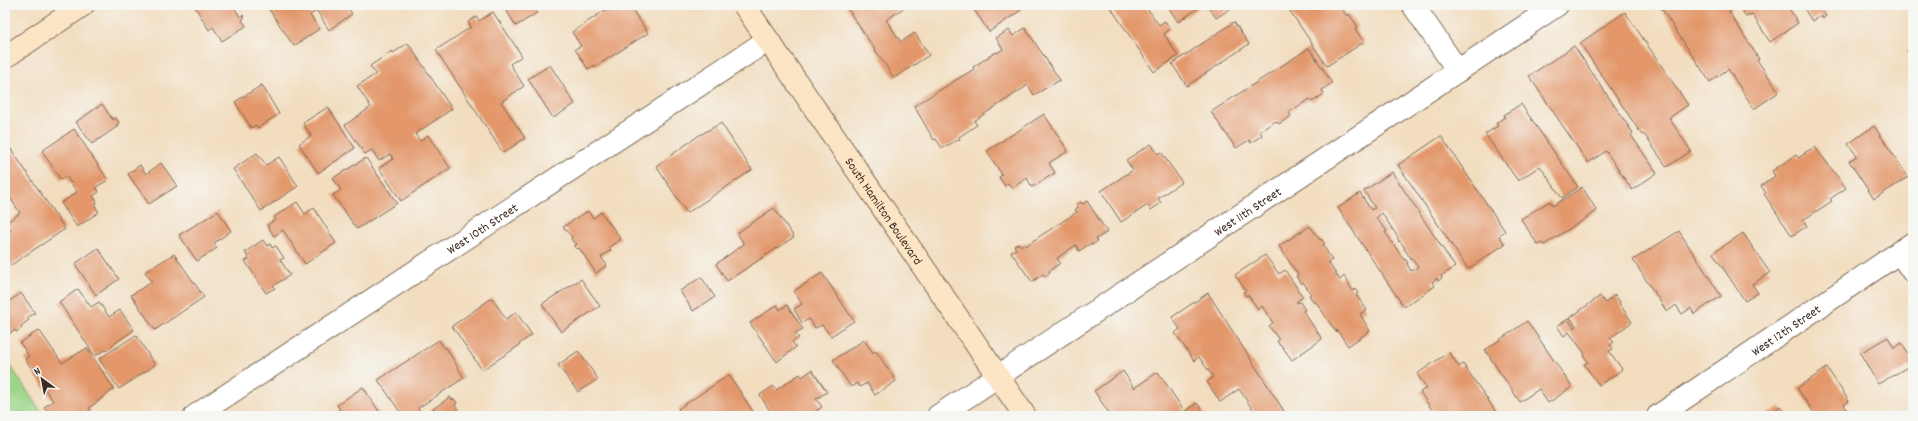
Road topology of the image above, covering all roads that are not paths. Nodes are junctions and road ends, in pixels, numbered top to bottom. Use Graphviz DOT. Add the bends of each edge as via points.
graph roads {
  1 [pos="83,5"];
  2 [pos="744,5"];
  3 [pos="1413,5"];
  4 [pos="1557,5"];
  5 [pos="768,40"];
  6 [pos="5,57"];
  7 [pos="1458,71"];
  8 [pos="1906,248"];
  9 [pos="1913,272"];
  10 [pos="998,376"];
  11 [pos="195,416"];
  12 [pos="938,416"];
  13 [pos="1025,416"];
  14 [pos="1658,416"];
  1 -- 6 [label="street"];
  2 -- 5 [label="street, South Hamilton Boulevard"];
  3 -- 7 [label="street"];
  4 -- 7 [label="street, West 11th Street"];
  5 -- 10 [label="street, South Hamilton Boulevard"];
  5 -- 11 [label="street, West 10th Street"];
  7 -- 10 [label="street, West 11th Street"];
  8 -- 9 [label="street"];
  8 -- 14 [label="street, West 12th Street"];
  10 -- 12 [label="street, West 11th Street"];
  10 -- 13 [label="street, South Hamilton Boulevard"];
}
